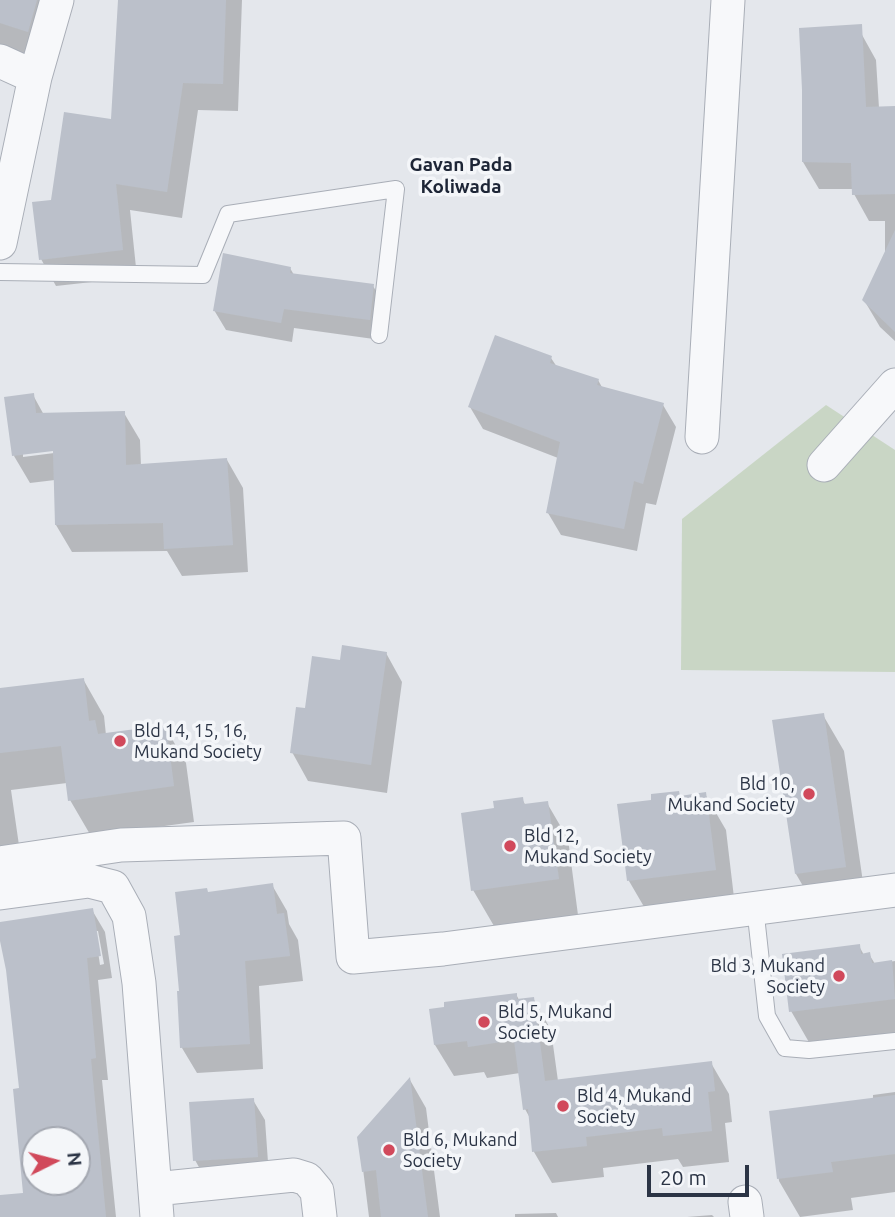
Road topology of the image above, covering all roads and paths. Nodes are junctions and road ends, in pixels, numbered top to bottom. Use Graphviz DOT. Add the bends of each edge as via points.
graph roads {
  1 [pos="57,0"];
  2 [pos="728,0"];
  3 [pos="0,61"];
  4 [pos="35,77"];
  5 [pos="0,243"];
  6 [pos="0,272"];
  7 [pos="379,335"];
  8 [pos="895,385"];
  9 [pos="702,438"];
  10 [pos="824,465"];
  11 [pos="0,863"];
  12 [pos="895,890"];
  13 [pos="0,893"];
  14 [pos="755,907"];
  15 [pos="895,1041"];
  16 [pos="165,1203"];
  17 [pos="320,1217"];
  1 -- 4 [label="street"];
  2 -- 9 [label="street"];
  3 -- 4 [label="street"];
  4 -- 5 [label="street"];
  6 -- 7 [label="lane" via="203,275 228,214 396,189"];
  8 -- 10 [label="street"];
  11 -- 14 [label="street" via="121,845 344,838 353,957"];
  12 -- 14 [label="street"];
  13 -- 16 [label="street" via="89,881 113,887 129,916"];
  14 -- 15 [label="lane" via="767,1016 785,1048"];
  16 -- 17 [label="street" via="294,1175 307,1179 317,1191"];
}
